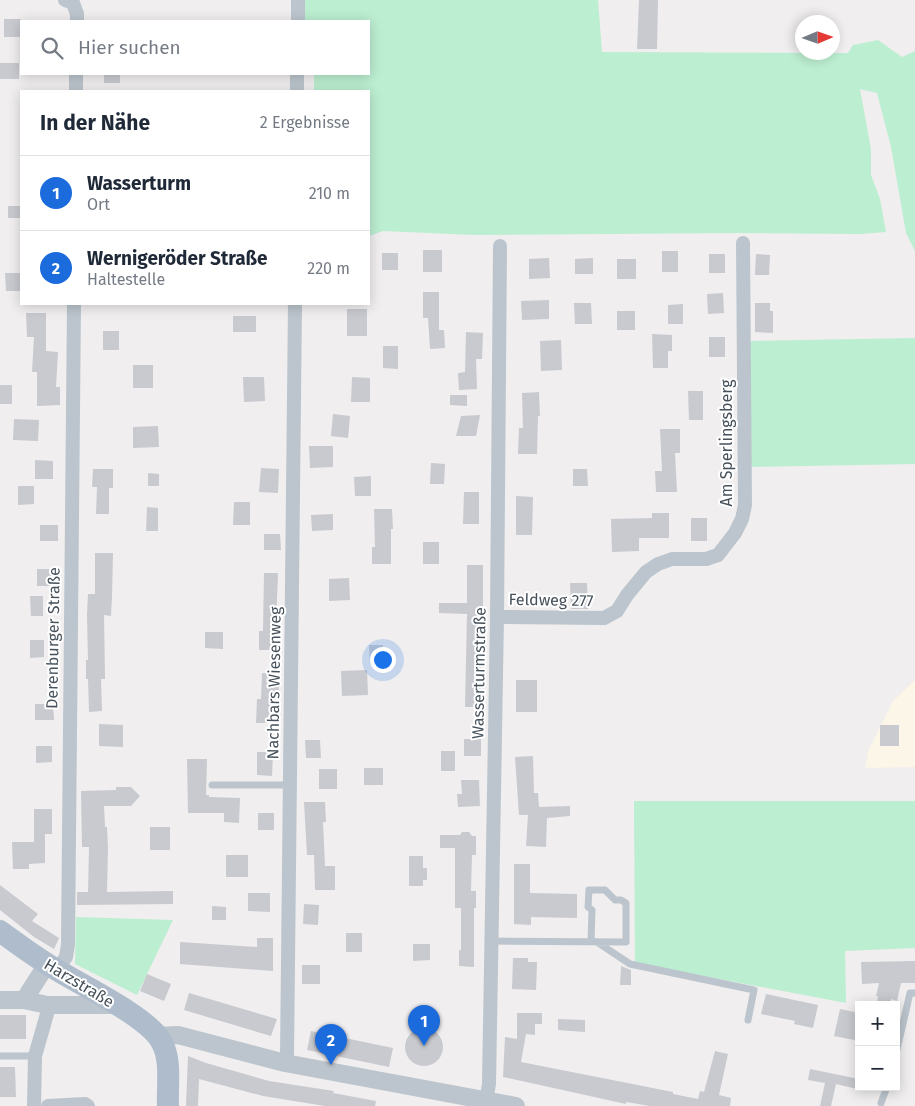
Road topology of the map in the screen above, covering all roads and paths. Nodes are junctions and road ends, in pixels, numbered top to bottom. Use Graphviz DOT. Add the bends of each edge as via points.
graph roads {
  1 [pos="65,0"];
  2 [pos="298,0"];
  3 [pos="77,20"];
  4 [pos="298,20"];
  5 [pos="76,75"];
  6 [pos="297,75"];
  7 [pos="76,90"];
  8 [pos="297,90"];
  9 [pos="743,243"];
  10 [pos="500,246"];
  11 [pos="74,305"];
  12 [pos="295,305"];
  13 [pos="497,618"];
  14 [pos="604,618"];
  15 [pos="212,785"];
  16 [pos="290,785"];
  17 [pos="0,931"];
  18 [pos="491,941"];
  19 [pos="594,942"];
  20 [pos="52,967"];
  21 [pos="915,993"];
  22 [pos="0,1000"];
  23 [pos="24,1000"];
  24 [pos="47,1005"];
  25 [pos="116,1005"];
  26 [pos="748,1020"];
  27 [pos="158,1036"];
  28 [pos="898,1046"];
  29 [pos="0,1056"];
  30 [pos="35,1056"];
  31 [pos="285,1063"];
  32 [pos="886,1091"];
  33 [pos="486,1101"];
  34 [pos="881,1103"];
  35 [pos="34,1106"];
  36 [pos="48,1106"];
  37 [pos="88,1106"];
  38 [pos="168,1106"];
  39 [pos="516,1106"];
  1 -- 3 [label="street" via="73,3"];
  2 -- 4 [label="street"];
  5 -- 7 [label="street"];
  6 -- 8 [label="street"];
  9 -- 14 [label="street, Am Sperlingsberg" via="745,505 742,519 718,555 706,559 672,559 658,564 646,572 617,611"];
  10 -- 13 [label="street, Wasserturmstraße"];
  11 -- 20 [label="street, Derenburger Straße" via="68,944 66,957"];
  12 -- 16 [label="street, Nachbars Wiesenweg"];
  13 -- 14 [label="street, Feldweg 277"];
  13 -- 18 [label="street, Wasserturmstraße"];
  15 -- 16 [label="lane"];
  16 -- 31 [label="street, Nachbars Wiesenweg"];
  17 -- 20 [label="main road, Harzstraße"];
  18 -- 19 [label="lane"];
  18 -- 33 [label="street, Wasserturmstraße"];
  19 -- 19 [label="lane" via="626,942 626,904 614,900 604,890 589,890 588,907 592,910"];
  19 -- 26 [label="lane" via="630,964 754,990"];
  20 -- 23 [label="street"];
  20 -- 25 [label="main road, Harzstraße"];
  21 -- 28 [label="lane" via="910,993"];
  22 -- 23 [label="street"];
  23 -- 24 [label="street"];
  24 -- 25 [label="street"];
  24 -- 30 [label="street"];
  25 -- 27 [label="main road, Harzstraße"];
  27 -- 31 [label="street" via="178,1036"];
  27 -- 38 [label="main road" via="167,1063"];
  29 -- 30 [label="lane"];
  30 -- 35 [label="street"];
  31 -- 33 [label="street"];
  32 -- 34 [label="lane"];
  33 -- 39 [label="street"];
  36 -- 37 [label="street"];
}
